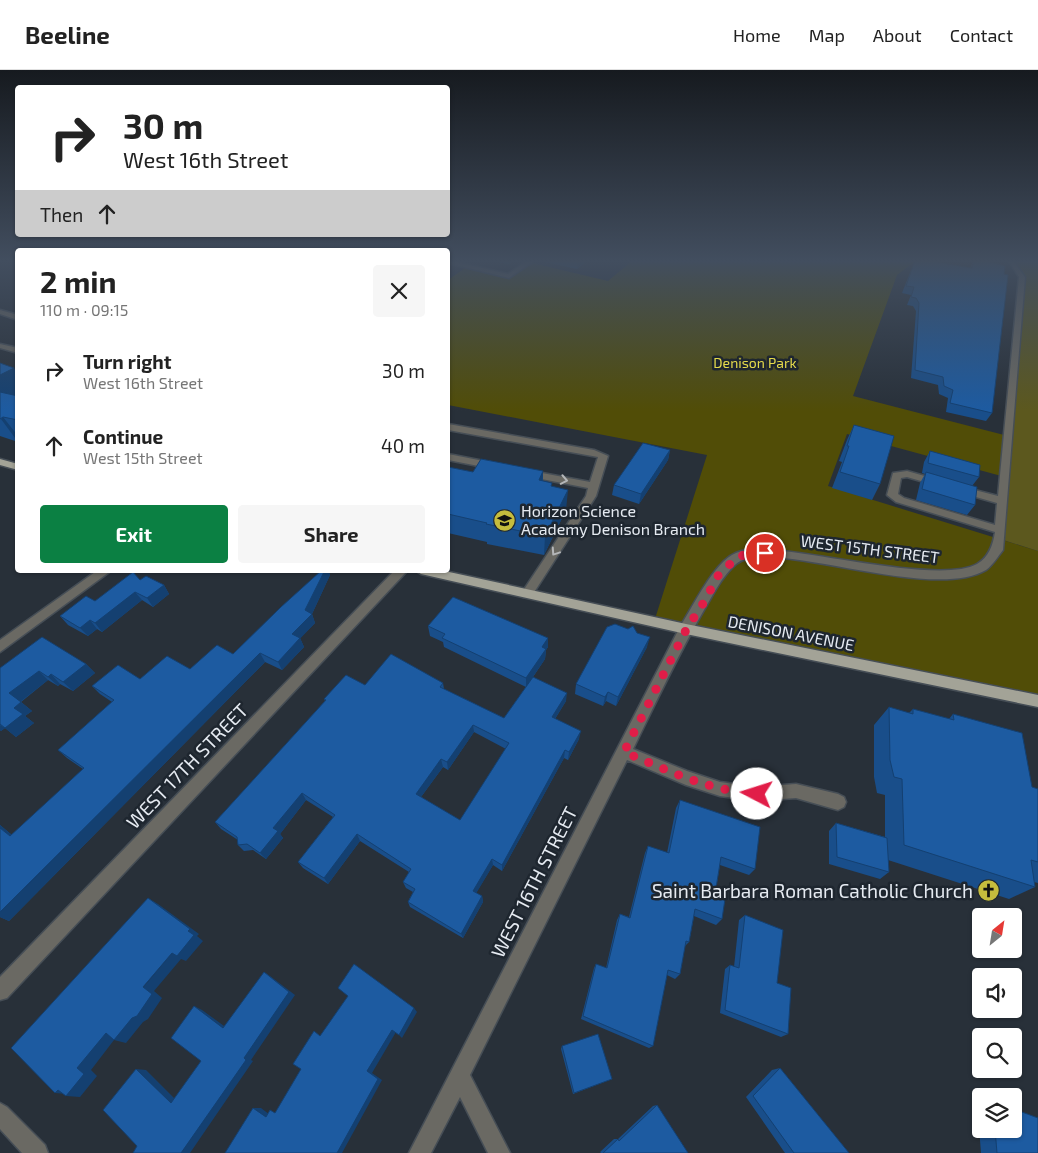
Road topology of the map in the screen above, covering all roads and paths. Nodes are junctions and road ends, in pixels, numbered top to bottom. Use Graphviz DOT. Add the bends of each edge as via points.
graph roads {
  1 [pos="1019,311"];
  2 [pos="0,312"];
  3 [pos="15,317"];
  4 [pos="0,346"];
  5 [pos="15,350"];
  6 [pos="450,427"];
  7 [pos="450,457"];
  8 [pos="0,462"];
  9 [pos="15,466"];
  10 [pos="593,491"];
  11 [pos="1003,501"];
  12 [pos="1000,530"];
  13 [pos="102,573"];
  14 [pos="399,573"];
  15 [pos="434,573"];
  16 [pos="527,594"];
  17 [pos="686,630"];
  18 [pos="0,646"];
  19 [pos="1038,700"];
  20 [pos="624,752"];
  21 [pos="838,802"];
  22 [pos="0,991"];
  23 [pos="460,1076"];
  24 [pos="0,1114"];
  25 [pos="37,1153"];
  26 [pos="420,1153"];
  27 [pos="498,1153"];
  1 -- 11 [label="street, WEST 15TH STREET"];
  2 -- 3 [label="street"];
  4 -- 5 [label="street"];
  6 -- 10 [label="street" via="603,456"];
  7 -- 10 [label="street, one-way"];
  8 -- 9 [label="main road"];
  10 -- 16 [label="street, one-way"];
  11 -- 12 [label="street, WEST 15TH STREET"];
  11 -- 12 [label="street" via="907,474 897,475 892,495"];
  12 -- 17 [label="street, WEST 15TH STREET" via="999,547 981,567 956,575 916,573 790,555 739,556 719,574"];
  13 -- 18 [label="street"];
  14 -- 22 [label="street, WEST 17TH STREET"];
  15 -- 16 [label="main road, DENISON AVENUE"];
  16 -- 17 [label="main road, DENISON AVENUE"];
  17 -- 19 [label="main road, DENISON AVENUE"];
  17 -- 20 [label="street, WEST 16TH STREET"];
  20 -- 21 [label="street" via="720,789 757,794 796,791"];
  20 -- 23 [label="street, WEST 16TH STREET"];
  23 -- 26 [label="street, WEST 16TH STREET"];
  23 -- 27 [label="street"];
  24 -- 25 [label="street"];
}
